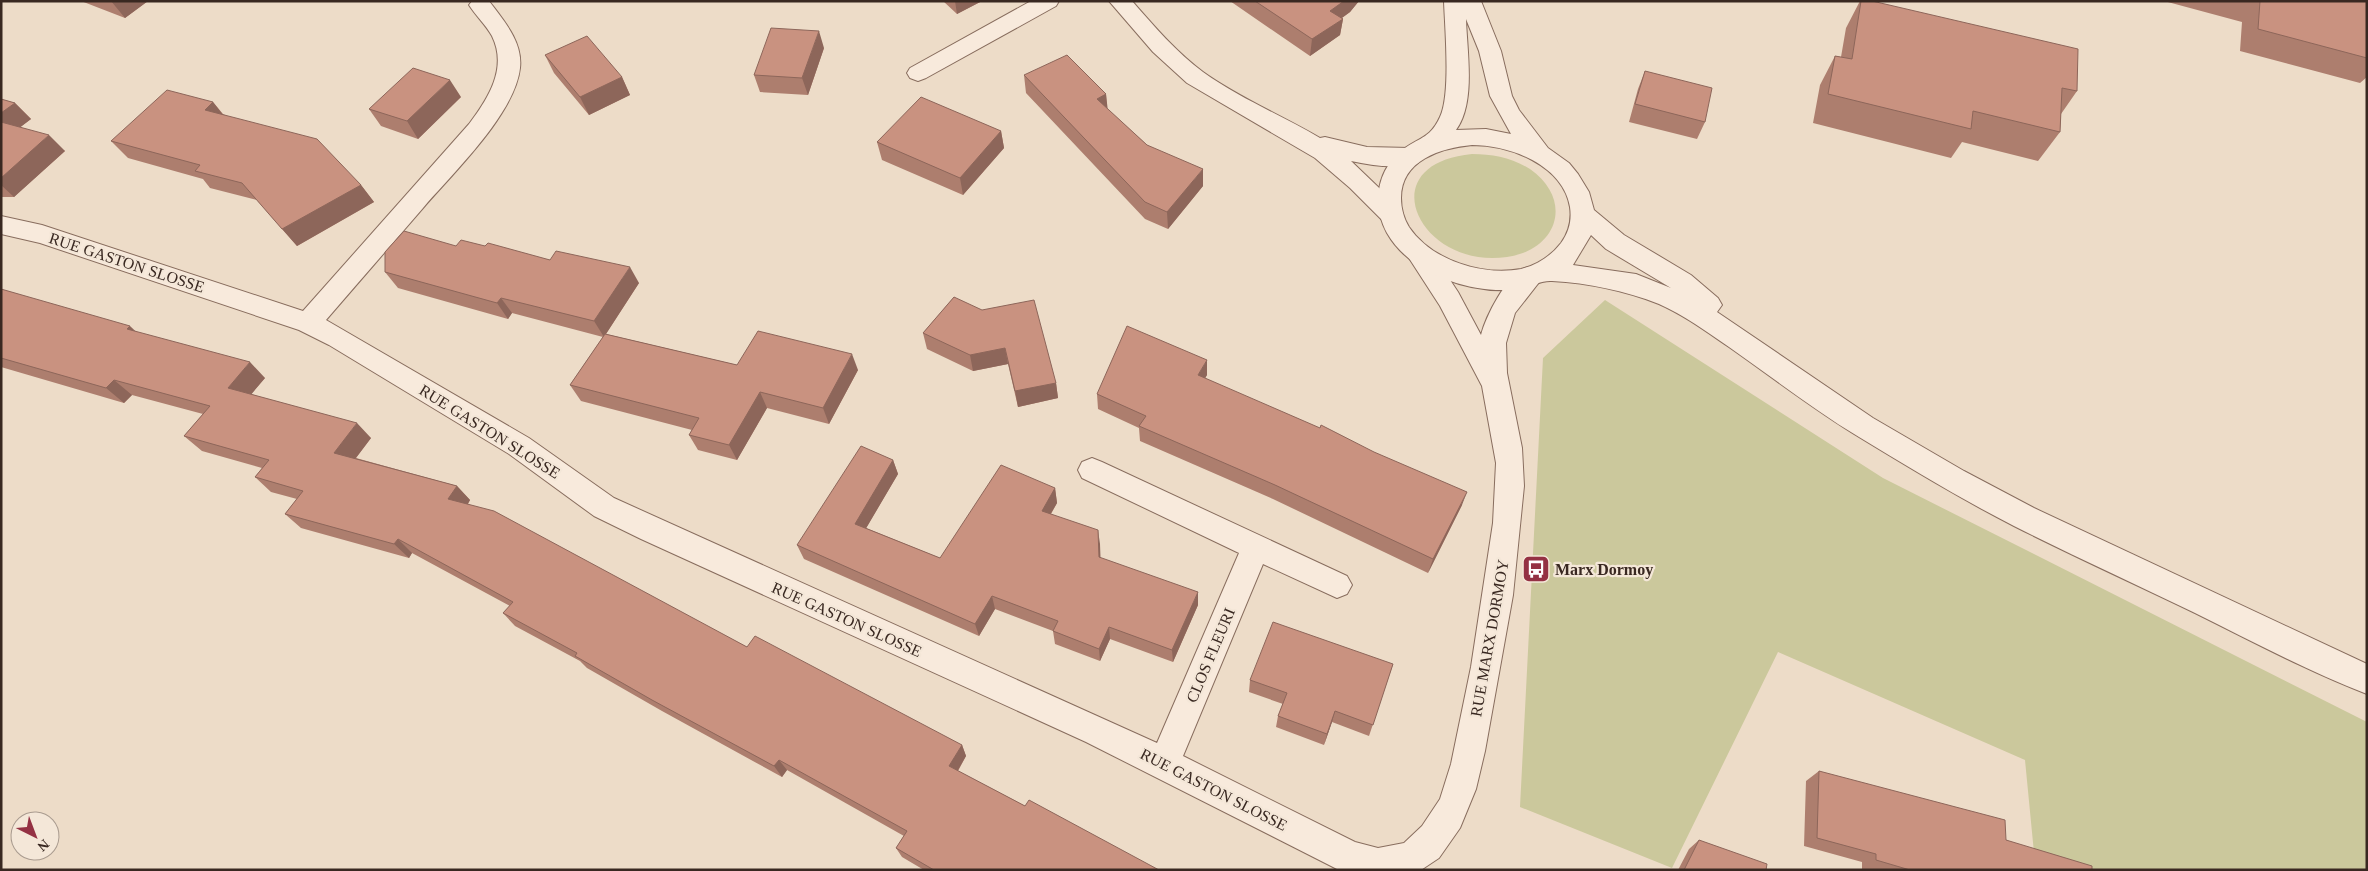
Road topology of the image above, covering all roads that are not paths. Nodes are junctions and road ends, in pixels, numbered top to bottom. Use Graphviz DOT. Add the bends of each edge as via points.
graph roads {
  1 [pos="1048,1"];
  2 [pos="1120,1"];
  3 [pos="1455,1"];
  4 [pos="1470,1"];
  5 [pos="480,5"];
  6 [pos="918,73"];
  7 [pos="1300,136"];
  8 [pos="1433,144"];
  9 [pos="1540,154"];
  10 [pos="1410,157"];
  11 [pos="1391,214"];
  12 [pos="1583,214"];
  13 [pos="1,225"];
  14 [pos="1420,255"];
  15 [pos="1538,273"];
  16 [pos="308,323"];
  17 [pos="1765,358"];
  18 [pos="1495,386"];
  19 [pos="1092,470"];
  20 [pos="1256,547"];
  21 [pos="1337,585"];
  22 [pos="2367,680"];
  23 [pos="1164,763"];
  24 [pos="1411,864"];
  1 -- 6 [label="street"];
  2 -- 7 [label="street" via="1189,73"];
  3 -- 8 [label="street" via="1458,101 1450,122"];
  4 -- 9 [label="street" via="1490,51 1505,104 1516,126"];
  5 -- 16 [label="street" via="500,33 509,54 508,75 498,100 477,130"];
  7 -- 10 [label="street" via="1361,156"];
  7 -- 11 [label="street" via="1353,175"];
  8 -- 9 [label="street" via="1458,138 1486,137 1514,143"];
  8 -- 10 [label="street"];
  9 -- 12 [label="street" via="1568,178 1580,198"];
  10 -- 11 [label="street" via="1391,183"];
  11 -- 14 [label="street" via="1402,236"];
  12 -- 15 [label="street" via="1574,247 1561,260"];
  12 -- 17 [label="street" via="1628,251 1687,286"];
  13 -- 16 [label="street, RUE GASTON SLOSSE" via="42,234"];
  14 -- 15 [label="street" via="1464,276 1498,280"];
  14 -- 18 [label="street, RUE MARX DORMOY" via="1445,292"];
  15 -- 17 [label="street" via="1615,279 1655,290"];
  15 -- 18 [label="street, RUE MARX DORMOY" via="1510,298 1495,328"];
  16 -- 23 [label="street, RUE GASTON SLOSSE" via="519,446 604,507"];
  17 -- 22 [label="street" via="1863,426 1954,480 2024,517"];
  18 -- 24 [label="street, RUE MARX DORMOY" via="1510,463 1505,545 1491,646 1467,762 1451,811"];
  19 -- 20 [label="street"];
  20 -- 21 [label="street"];
  20 -- 23 [label="street, CLOS FLEURI"];
  23 -- 24 [label="street, RUE GASTON SLOSSE" via="1349,857 1369,864"];
}
